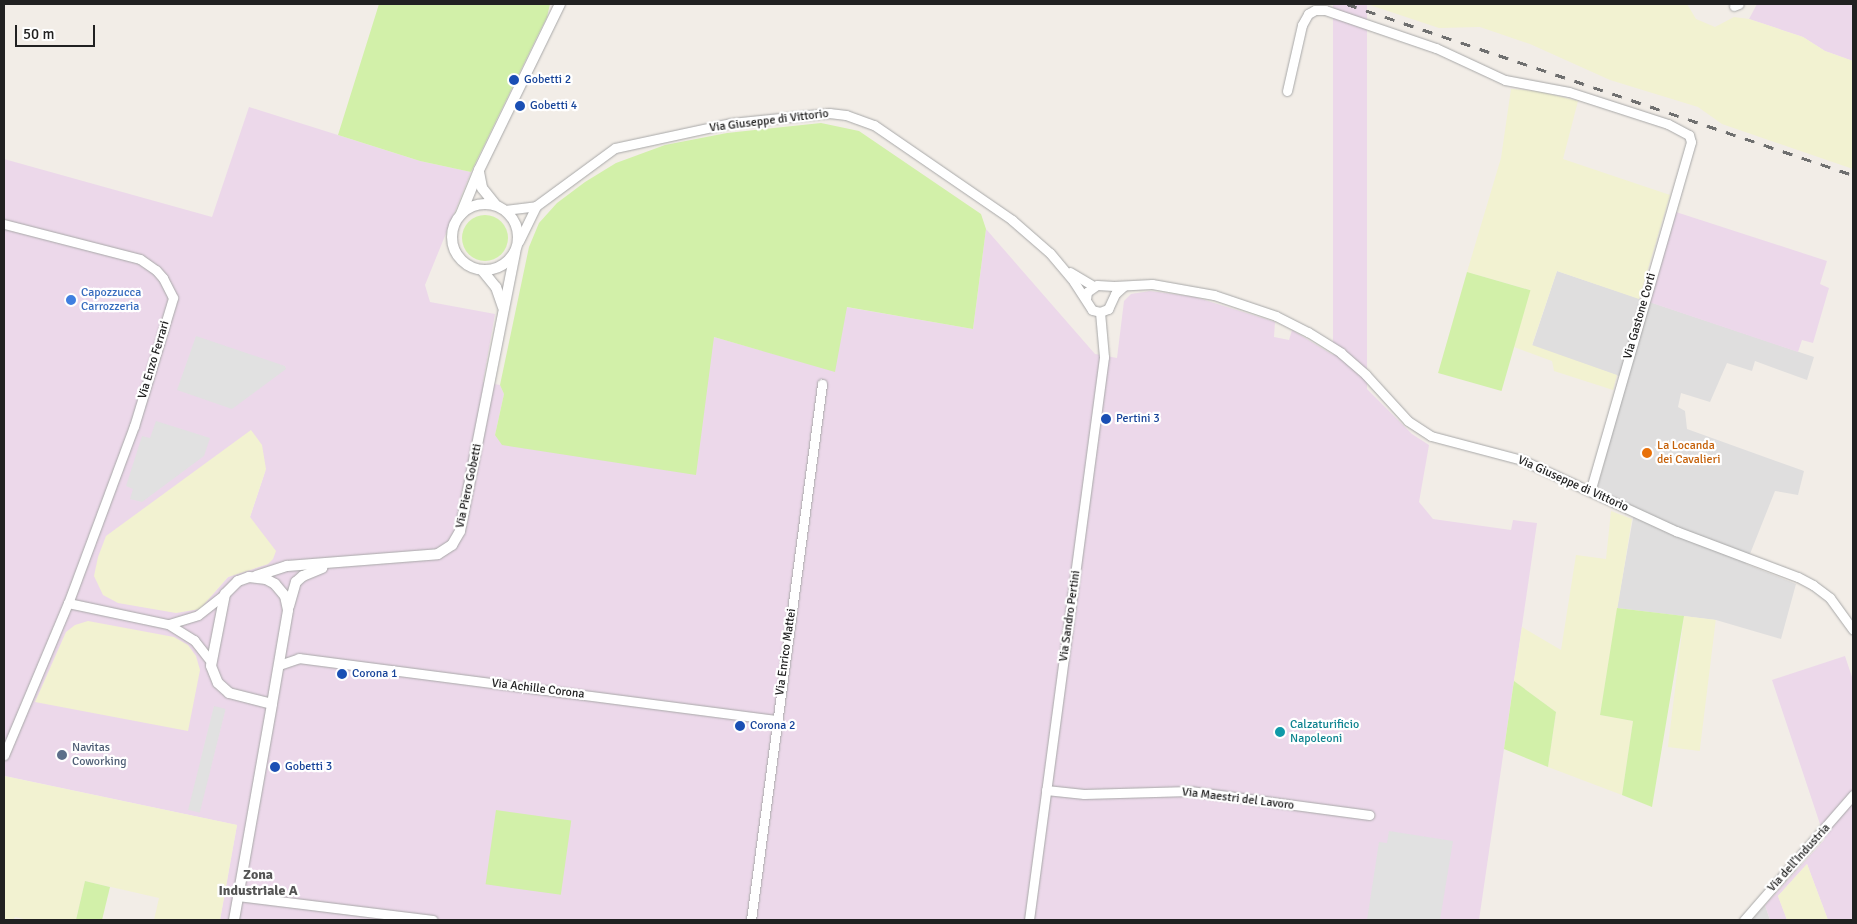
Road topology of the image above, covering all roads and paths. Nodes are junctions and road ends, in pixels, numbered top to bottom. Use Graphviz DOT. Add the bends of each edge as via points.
graph roads {
  1 [pos="560,4"];
  2 [pos="1287,90"];
  3 [pos="479,170"];
  4 [pos="536,206"];
  5 [pos="500,207"];
  6 [pos="461,214"];
  7 [pos="4,224"];
  8 [pos="518,241"];
  9 [pos="515,252"];
  10 [pos="1062,268"];
  11 [pos="482,270"];
  12 [pos="1127,285"];
  13 [pos="1093,286"];
  14 [pos="1107,286"];
  15 [pos="1114,298"];
  16 [pos="1086,299"];
  17 [pos="504,309"];
  18 [pos="1100,312"];
  19 [pos="822,384"];
  20 [pos="1590,491"];
  21 [pos="336,563"];
  22 [pos="255,577"];
  23 [pos="225,594"];
  24 [pos="68,603"];
  25 [pos="288,610"];
  26 [pos="168,624"];
  27 [pos="1853,630"];
  28 [pos="282,648"];
  29 [pos="299,658"];
  30 [pos="211,662"];
  31 [pos="279,665"];
  32 [pos="272,704"];
  33 [pos="778,720"];
  34 [pos="4,755"];
  35 [pos="1046,790"];
  36 [pos="1853,795"];
  37 [pos="1369,815"];
  38 [pos="238,896"];
  39 [pos="234,920"];
  40 [pos="433,920"];
  41 [pos="751,920"];
  42 [pos="1029,920"];
  43 [pos="1744,920"];
  1 -- 3 [label="street"];
  2 -- 20 [label="street, Via Gastone Corti" via="1302,25 1308,14 1325,10 1436,48 1505,80 1569,92 1668,124 1689,135 1691,142"];
  3 -- 5 [label="street" via="482,188"];
  3 -- 6 [label="street"];
  4 -- 5 [label="street, Via Giuseppe di Vittorio"];
  4 -- 8 [label="street, Via Giuseppe di Vittorio"];
  4 -- 10 [label="street, Via Giuseppe di Vittorio" via="622,146 731,123 811,114 846,115 874,125 994,206 1030,235"];
  5 -- 6 [label="street" via="474,206"];
  5 -- 8 [label="street" via="516,223"];
  6 -- 11 [label="street" via="452,235 456,251 466,264"];
  7 -- 24 [label="street, Via Enzo Ferrari" via="140,259 163,278 172,298 134,426"];
  8 -- 9 [label="street"];
  9 -- 11 [label="street" via="504,264"];
  9 -- 17 [label="street, Via Piero Gobetti"];
  10 -- 13 [label="street, Via Giuseppe di Vittorio"];
  10 -- 16 [label="street, Via Giuseppe di Vittorio"];
  11 -- 17 [label="street" via="496,288"];
  12 -- 14 [label="street, Via Giuseppe di Vittorio"];
  12 -- 15 [label="street" via="1118,290"];
  12 -- 20 [label="street, Via Giuseppe di Vittorio" via="1152,284 1194,290 1276,316 1341,352 1408,421 1431,436 1522,460"];
  13 -- 14 [label="street, Via Giuseppe di Vittorio"];
  13 -- 16 [label="street"];
  14 -- 15 [label="street"];
  15 -- 18 [label="street" via="1108,309"];
  16 -- 18 [label="street, Via Giuseppe di Vittorio" via="1089,307"];
  17 -- 21 [label="street, Via Piero Gobetti" via="457,538 438,554"];
  18 -- 35 [label="street, Via Sandro Pertini" via="1104,357"];
  19 -- 33 [label="street, Via Enrico Mattei"];
  20 -- 27 [label="street, Via Giuseppe di Vittorio" via="1676,531 1777,568 1813,585 1830,598"];
  21 -- 22 [label="street" via="287,566"];
  21 -- 25 [label="street" via="314,570 296,582"];
  22 -- 23 [label="street" via="238,581"];
  22 -- 25 [label="street" via="266,579 279,588 285,596"];
  23 -- 26 [label="street" via="198,615"];
  23 -- 30 [label="street"];
  24 -- 26 [label="street"];
  24 -- 34 [label="street, Via Enzo Ferrari"];
  25 -- 28 [label="street"];
  26 -- 30 [label="street" via="194,640"];
  28 -- 29 [label="street, Via Achille Corona"];
  28 -- 31 [label="street"];
  29 -- 31 [label="street, Via Achille Corona"];
  29 -- 33 [label="street, Via Achille Corona"];
  30 -- 32 [label="street" via="214,677 223,689 240,697"];
  31 -- 32 [label="street"];
  32 -- 38 [label="street"];
  33 -- 41 [label="street, Via Enrico Mattei"];
  35 -- 37 [label="street, Via Maestri del Lavoro" via="1084,794 1190,791"];
  35 -- 42 [label="street, Via Sandro Pertini"];
  36 -- 43 [label="street, Via dell'Industria"];
  38 -- 39 [label="street"];
  38 -- 40 [label="street"];
}
